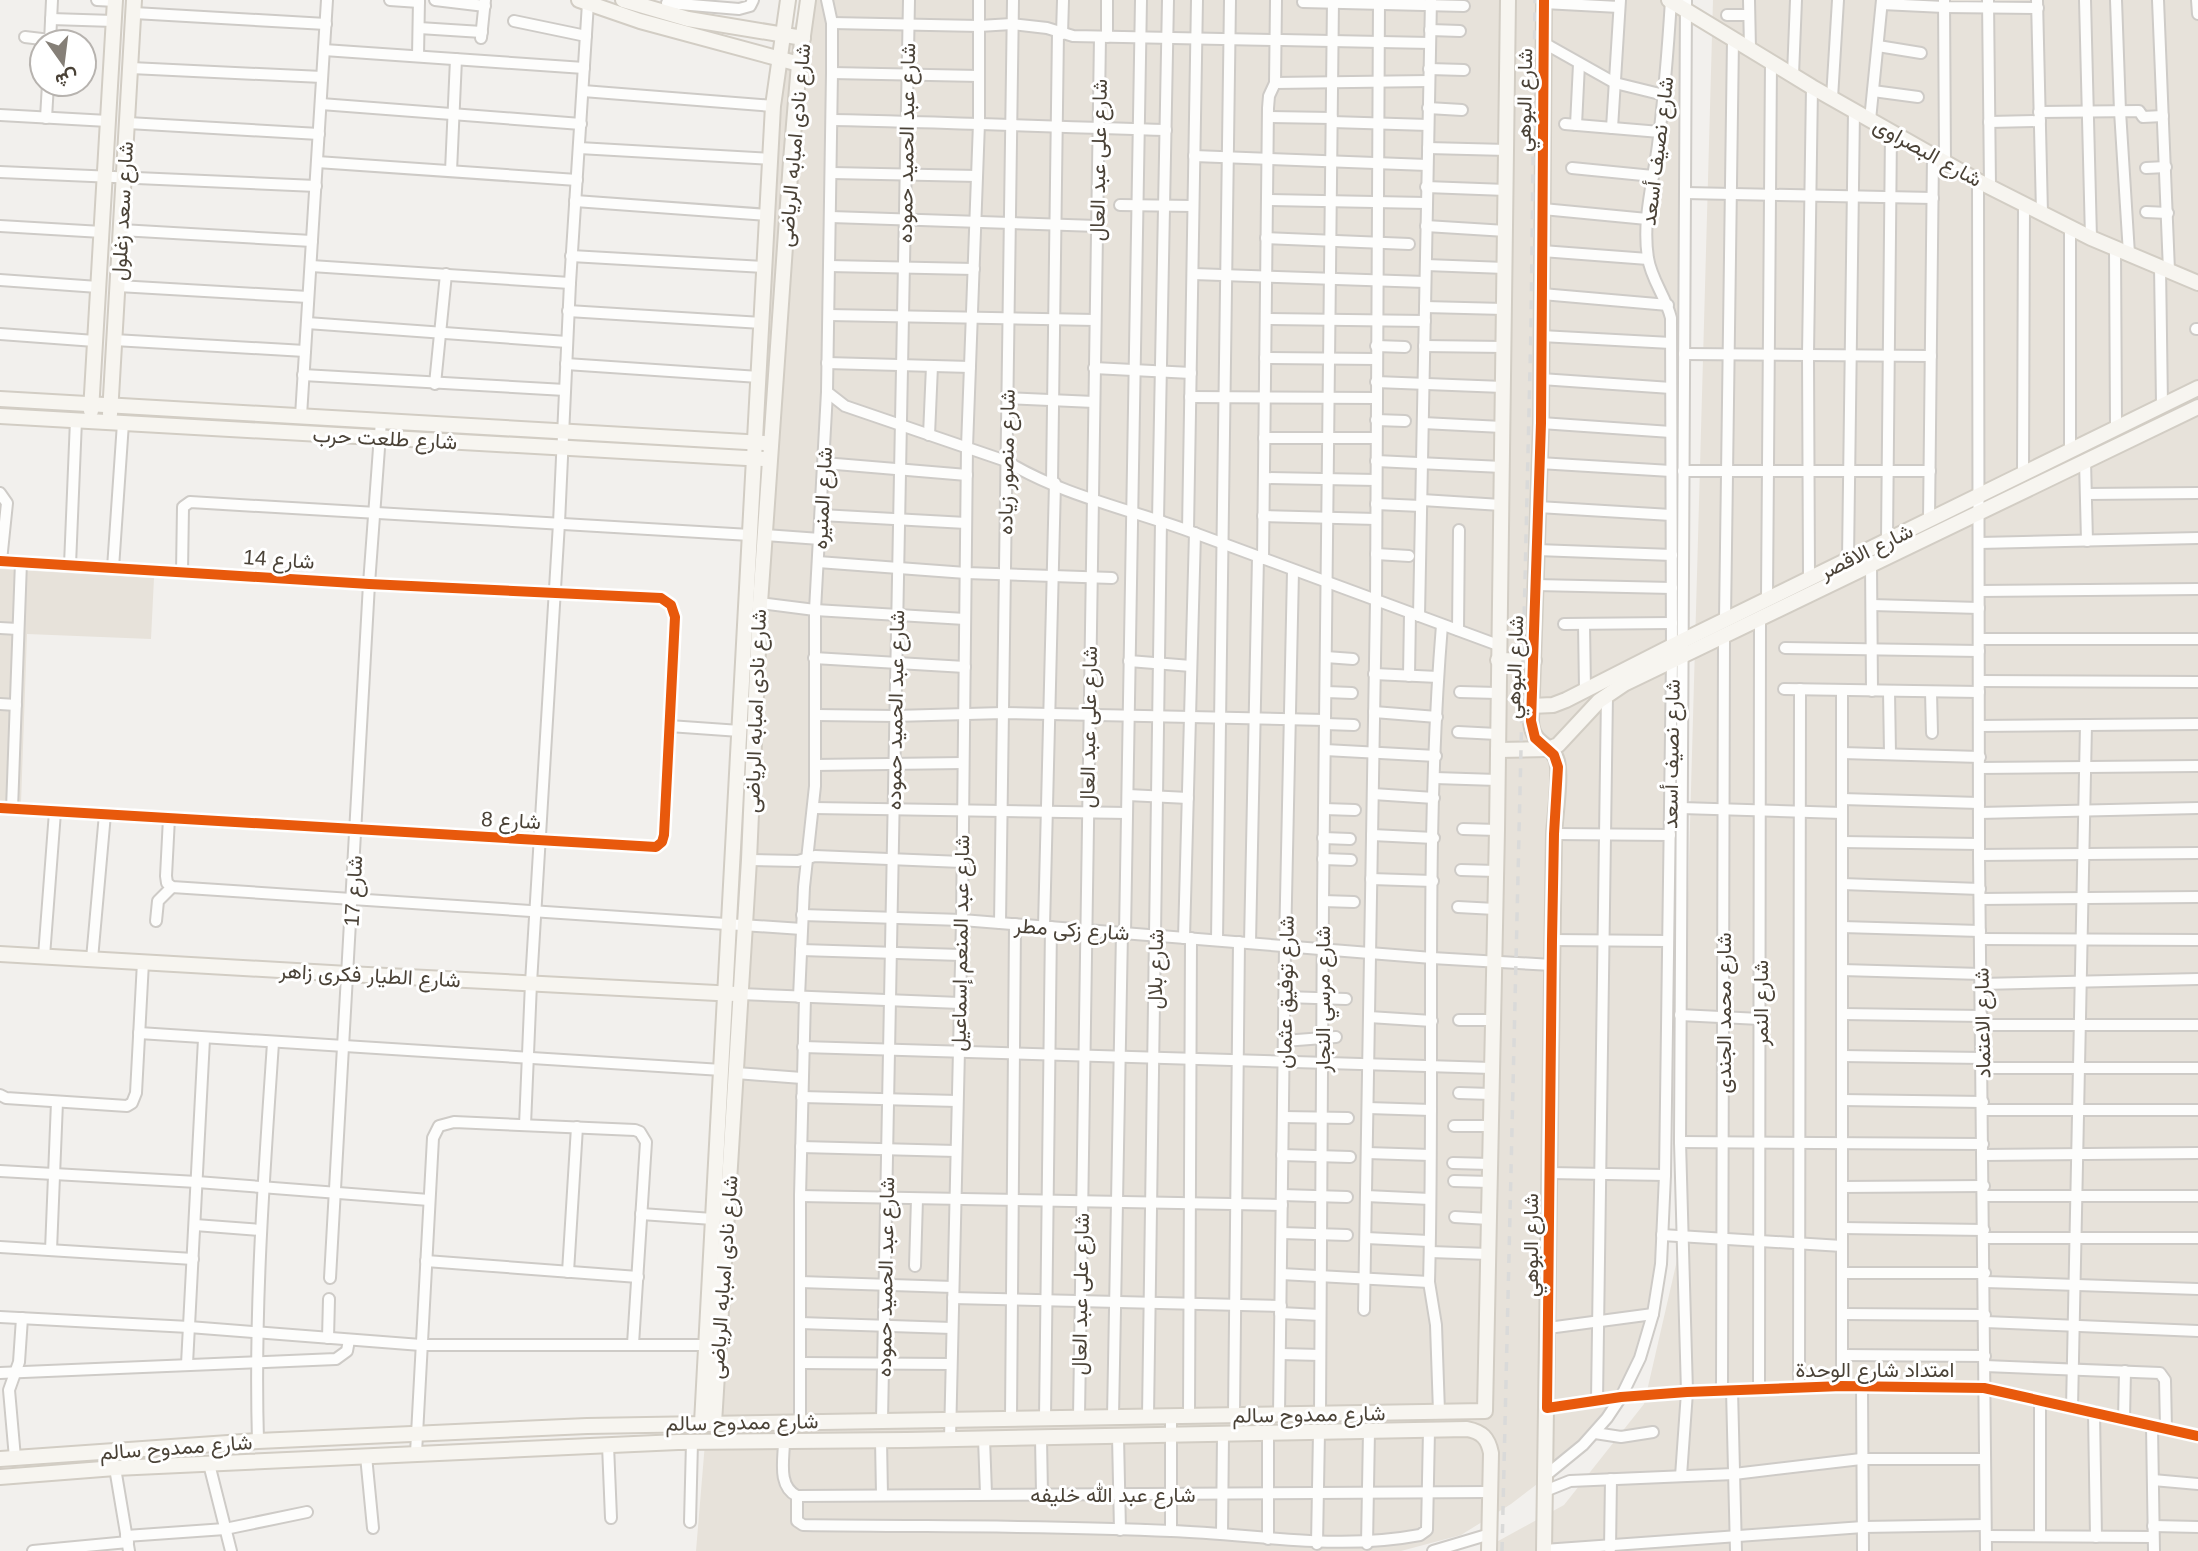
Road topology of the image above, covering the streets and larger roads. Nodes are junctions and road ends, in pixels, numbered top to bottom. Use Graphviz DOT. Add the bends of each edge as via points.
graph roads {
  1 [pos="52,0"];
  2 [pos="97,0"];
  3 [pos="115,0"];
  4 [pos="327,0"];
  5 [pos="390,0"];
  6 [pos="435,0"];
  7 [pos="626,0"];
  8 [pos="752,0"];
  9 [pos="788,0"];
  10 [pos="808,0"];
  11 [pos="827,0"];
  12 [pos="909,0"];
  13 [pos="979,0"];
  14 [pos="1013,0"];
  15 [pos="1063,0"];
  16 [pos="1107,0"];
  17 [pos="1141,0"];
  18 [pos="1168,0"];
  19 [pos="1197,0"];
  20 [pos="1230,0"];
  21 [pos="1276,0"];
  22 [pos="1508,0"];
  23 [pos="1670,0"];
  24 [pos="1749,0"];
  25 [pos="1796,0"];
  26 [pos="1838,0"];
  27 [pos="2085,0"];
  28 [pos="2116,0"];
  29 [pos="2158,0"];
  30 [pos="2197,0"];
  31 [pos="419,1"];
  32 [pos="1334,1"];
  33 [pos="584,2"];
  34 [pos="1303,2"];
  35 [pos="1379,2"];
  36 [pos="1431,2"];
  37 [pos="1544,2"];
  38 [pos="1882,2"];
  39 [pos="485,3"];
  40 [pos="1619,3"];
  41 [pos="1944,4"];
  42 [pos="1988,4"];
  43 [pos="2037,4"];
  44 [pos="667,5"];
  45 [pos="1686,5"];
  46 [pos="134,6"];
  47 [pos="1464,6"];
  48 [pos="2198,14"];
  49 [pos="1727,15"];
  50 [pos="1749,15"];
  51 [pos="51,19"];
  52 [pos="114,21"];
  53 [pos="514,21"];
  54 [pos="832,23"];
  55 [pos="326,24"];
  56 [pos="909,24"];
  57 [pos="1012,24"];
  58 [pos="979,26"];
  59 [pos="51,28"];
  60 [pos="419,28"];
  61 [pos="1430,30"];
  62 [pos="1460,31"];
  63 [pos="1060,33"];
  64 [pos="782,35"];
  65 [pos="586,36"];
  66 [pos="25,37"];
  67 [pos="28,37"];
  68 [pos="1103,37"];
  69 [pos="803,38"];
  70 [pos="1140,38"];
  71 [pos="1167,39"];
  72 [pos="1733,39"];
  73 [pos="1196,40"];
  74 [pos="1230,41"];
  75 [pos="1275,41"];
  76 [pos="1333,42"];
  77 [pos="1378,43"];
  78 [pos="1430,43"];
  79 [pos="1544,43"];
  80 [pos="1878,46"];
  81 [pos="1750,49"];
  82 [pos="324,50"];
  83 [pos="1921,53"];
  84 [pos="418,56"];
  85 [pos="456,59"];
  86 [pos="779,60"];
  87 [pos="1771,62"];
  88 [pos="799,64"];
  89 [pos="1579,64"];
  90 [pos="131,68"];
  91 [pos="584,68"];
  92 [pos="1464,70"];
  93 [pos="832,73"];
  94 [pos="908,75"];
  95 [pos="1429,75"];
  96 [pos="1793,75"];
  97 [pos="979,76"];
  98 [pos="323,78"];
  99 [pos="1333,82"];
  100 [pos="1378,82"];
  101 [pos="1275,83"];
  102 [pos="1615,83"];
  103 [pos="1812,87"];
  104 [pos="1873,91"];
  105 [pos="583,92"];
  106 [pos="1664,95"];
  107 [pos="1918,97"];
  108 [pos="47,98"];
  109 [pos="1832,98"];
  110 [pos="321,104"];
  111 [pos="773,106"];
  112 [pos="1428,108"];
  113 [pos="1462,110"];
  114 [pos="1854,111"];
  115 [pos="2088,111"];
  116 [pos="2120,111"];
  117 [pos="454,114"];
  118 [pos="0,115"];
  119 [pos="2040,116"];
  120 [pos="2163,116"];
  121 [pos="1268,117"];
  122 [pos="46,118"];
  123 [pos="832,120"];
  124 [pos="1332,120"];
  125 [pos="1870,120"];
  126 [pos="108,121"];
  127 [pos="906,121"];
  128 [pos="979,122"];
  129 [pos="1989,122"];
  130 [pos="128,123"];
  131 [pos="1378,123"];
  132 [pos="581,124"];
  133 [pos="1011,124"];
  134 [pos="1428,125"];
  135 [pos="1056,128"];
  136 [pos="1098,128"];
  137 [pos="1612,128"];
  138 [pos="1138,129"];
  139 [pos="1166,130"];
  140 [pos="1891,131"];
  141 [pos="1660,132"];
  142 [pos="319,134"];
  143 [pos="579,148"];
  144 [pos="1428,148"];
  145 [pos="1507,150"];
  146 [pos="1194,156"];
  147 [pos="1228,158"];
  148 [pos="772,159"];
  149 [pos="1267,159"];
  150 [pos="1939,159"];
  151 [pos="317,162"];
  152 [pos="1332,162"];
  153 [pos="1378,163"];
  154 [pos="1427,165"];
  155 [pos="2166,167"];
  156 [pos="1572,168"];
  157 [pos="2146,168"];
  158 [pos="451,171"];
  159 [pos="0,172"];
  160 [pos="832,173"];
  161 [pos="905,174"];
  162 [pos="977,176"];
  163 [pos="1653,176"];
  164 [pos="105,177"];
  165 [pos="125,177"];
  166 [pos="577,180"];
  167 [pos="1984,183"];
  168 [pos="316,186"];
  169 [pos="1426,187"];
  170 [pos="1506,191"];
  171 [pos="1685,193"];
  172 [pos="1731,194"];
  173 [pos="1770,195"];
  174 [pos="1809,195"];
  175 [pos="1853,196"];
  176 [pos="1890,197"];
  177 [pos="1933,198"];
  178 [pos="1266,200"];
  179 [pos="575,201"];
  180 [pos="1331,201"];
  181 [pos="1377,202"];
  182 [pos="1426,204"];
  183 [pos="2024,204"];
  184 [pos="1120,205"];
  185 [pos="1137,205"];
  186 [pos="1164,206"];
  187 [pos="1193,206"];
  188 [pos="1543,209"];
  189 [pos="2146,212"];
  190 [pos="2042,213"];
  191 [pos="2168,213"];
  192 [pos="769,215"];
  193 [pos="831,217"];
  194 [pos="904,219"];
  195 [pos="1647,219"];
  196 [pos="975,221"];
  197 [pos="1010,222"];
  198 [pos="1055,224"];
  199 [pos="0,226"];
  200 [pos="1097,226"];
  201 [pos="1426,226"];
  202 [pos="2070,228"];
  203 [pos="121,230"];
  204 [pos="1506,231"];
  205 [pos="102,232"];
  206 [pos="1266,238"];
  207 [pos="2091,238"];
  208 [pos="1331,240"];
  209 [pos="312,241"];
  210 [pos="1377,242"];
  211 [pos="1409,244"];
  212 [pos="2115,248"];
  213 [pos="1542,251"];
  214 [pos="2129,254"];
  215 [pos="572,256"];
  216 [pos="1648,259"];
  217 [pos="1426,265"];
  218 [pos="310,266"];
  219 [pos="765,267"];
  220 [pos="829,267"];
  221 [pos="903,268"];
  222 [pos="1505,268"];
  223 [pos="2164,268"];
  224 [pos="974,269"];
  225 [pos="446,274"];
  226 [pos="1193,274"];
  227 [pos="1226,276"];
  228 [pos="1266,277"];
  229 [pos="1331,279"];
  230 [pos="0,280"];
  231 [pos="1376,280"];
  232 [pos="1426,282"];
  233 [pos="570,283"];
  234 [pos="2198,283"];
  235 [pos="118,286"];
  236 [pos="98,287"];
  237 [pos="1542,295"];
  238 [pos="308,297"];
  239 [pos="1668,305"];
  240 [pos="1425,307"];
  241 [pos="1504,309"];
  242 [pos="569,311"];
  243 [pos="828,315"];
  244 [pos="902,316"];
  245 [pos="972,317"];
  246 [pos="1008,317"];
  247 [pos="1266,319"];
  248 [pos="1054,320"];
  249 [pos="1095,320"];
  250 [pos="1330,320"];
  251 [pos="1376,320"];
  252 [pos="1425,321"];
  253 [pos="307,323"];
  254 [pos="762,323"];
  255 [pos="440,333"];
  256 [pos="0,334"];
  257 [pos="1541,336"];
  258 [pos="114,340"];
  259 [pos="95,341"];
  260 [pos="567,342"];
  261 [pos="1671,343"];
  262 [pos="1376,346"];
  263 [pos="1405,346"];
  264 [pos="1424,346"];
  265 [pos="1504,347"];
  266 [pos="305,351"];
  267 [pos="1684,354"];
  268 [pos="1729,355"];
  269 [pos="1769,355"];
  270 [pos="1808,355"];
  271 [pos="1851,355"];
  272 [pos="1888,355"];
  273 [pos="1931,356"];
  274 [pos="1265,358"];
  275 [pos="1330,358"];
  276 [pos="1376,359"];
  277 [pos="827,363"];
  278 [pos="566,364"];
  279 [pos="901,365"];
  280 [pos="932,366"];
  281 [pos="970,366"];
  282 [pos="1094,368"];
  283 [pos="1134,370"];
  284 [pos="1161,371"];
  285 [pos="1191,373"];
  286 [pos="303,375"];
  287 [pos="759,377"];
  288 [pos="1541,379"];
  289 [pos="1376,382"];
  290 [pos="435,384"];
  291 [pos="1423,384"];
  292 [pos="1503,387"];
  293 [pos="1671,388"];
  294 [pos="2198,388"];
  295 [pos="565,390"];
  296 [pos="827,392"];
  297 [pos="1190,397"];
  298 [pos="1224,397"];
  299 [pos="1265,397"];
  300 [pos="1007,398"];
  301 [pos="1329,398"];
  302 [pos="1376,398"];
  303 [pos="0,399"];
  304 [pos="1053,402"];
  305 [pos="1094,402"];
  306 [pos="91,404"];
  307 [pos="110,405"];
  308 [pos="2162,405"];
  309 [pos="2198,407"];
  310 [pos="0,416"];
  311 [pos="301,416"];
  312 [pos="1376,420"];
  313 [pos="83,421"];
  314 [pos="381,421"];
  315 [pos="1405,421"];
  316 [pos="116,423"];
  317 [pos="1541,423"];
  318 [pos="1423,424"];
  319 [pos="900,425"];
  320 [pos="1502,427"];
  321 [pos="2112,430"];
  322 [pos="563,431"];
  323 [pos="1671,432"];
  324 [pos="929,435"];
  325 [pos="379,438"];
  326 [pos="1265,438"];
  327 [pos="1329,438"];
  328 [pos="1376,438"];
  329 [pos="755,442"];
  330 [pos="771,443"];
  331 [pos="967,447"];
  332 [pos="2115,447"];
  333 [pos="562,448"];
  334 [pos="2070,451"];
  335 [pos="754,458"];
  336 [pos="770,459"];
  337 [pos="1006,461"];
  338 [pos="1376,461"];
  339 [pos="2085,461"];
  340 [pos="824,463"];
  341 [pos="1422,463"];
  342 [pos="1539,463"];
  343 [pos="1502,467"];
  344 [pos="899,470"];
  345 [pos="1677,471"];
  346 [pos="1727,471"];
  347 [pos="1768,471"];
  348 [pos="1807,471"];
  349 [pos="1849,471"];
  350 [pos="1887,471"];
  351 [pos="1930,471"];
  352 [pos="2023,473"];
  353 [pos="967,475"];
  354 [pos="1264,478"];
  355 [pos="1328,480"];
  356 [pos="1376,480"];
  357 [pos="1053,483"];
  358 [pos="0,493"];
  359 [pos="2198,493"];
  360 [pos="2085,494"];
  361 [pos="1978,496"];
  362 [pos="1093,499"];
  363 [pos="1422,503"];
  364 [pos="1376,505"];
  365 [pos="1501,505"];
  366 [pos="1538,507"];
  367 [pos="1131,511"];
  368 [pos="374,512"];
  369 [pos="1978,513"];
  370 [pos="821,515"];
  371 [pos="1671,515"];
  372 [pos="1263,516"];
  373 [pos="1328,517"];
  374 [pos="899,519"];
  375 [pos="1376,519"];
  376 [pos="1929,519"];
  377 [pos="1159,521"];
  378 [pos="559,523"];
  379 [pos="966,523"];
  380 [pos="1459,530"];
  381 [pos="1191,532"];
  382 [pos="757,535"];
  383 [pos="2198,538"];
  384 [pos="820,539"];
  385 [pos="1887,540"];
  386 [pos="2087,541"];
  387 [pos="1221,543"];
  388 [pos="1979,543"];
  389 [pos="1537,550"];
  390 [pos="1376,554"];
  391 [pos="1409,555"];
  392 [pos="1672,555"];
  393 [pos="1260,558"];
  394 [pos="1848,559"];
  395 [pos="1,561"];
  396 [pos="21,562"];
  397 [pos="818,562"];
  398 [pos="1871,564"];
  399 [pos="70,565"];
  400 [pos="114,568"];
  401 [pos="898,568"];
  402 [pos="1293,570"];
  403 [pos="182,572"];
  404 [pos="966,573"];
  405 [pos="1005,575"];
  406 [pos="1052,577"];
  407 [pos="1091,578"];
  408 [pos="1809,578"];
  409 [pos="1112,579"];
  410 [pos="1328,583"];
  411 [pos="369,584"];
  412 [pos="1536,585"];
  413 [pos="1672,587"];
  414 [pos="2198,589"];
  415 [pos="1979,591"];
  416 [pos="555,594"];
  417 [pos="1767,599"];
  418 [pos="1376,602"];
  419 [pos="760,603"];
  420 [pos="1872,605"];
  421 [pos="1979,608"];
  422 [pos="815,610"];
  423 [pos="897,615"];
  424 [pos="1415,615"];
  425 [pos="965,618"];
  426 [pos="1760,618"];
  427 [pos="1725,619"];
  428 [pos="1672,623"];
  429 [pos="1564,624"];
  430 [pos="1584,624"];
  431 [pos="1443,625"];
  432 [pos="0,628"];
  433 [pos="18,629"];
  434 [pos="1458,630"];
  435 [pos="1724,635"];
  436 [pos="2198,639"];
  437 [pos="1498,645"];
  438 [pos="1979,645"];
  439 [pos="1785,648"];
  440 [pos="1872,649"];
  441 [pos="1677,650"];
  442 [pos="1326,657"];
  443 [pos="814,658"];
  444 [pos="1353,659"];
  445 [pos="1498,660"];
  446 [pos="1129,661"];
  447 [pos="1534,661"];
  448 [pos="896,663"];
  449 [pos="1159,663"];
  450 [pos="1191,666"];
  451 [pos="965,667"];
  452 [pos="1374,674"];
  453 [pos="1409,676"];
  454 [pos="1438,677"];
  455 [pos="2198,682"];
  456 [pos="1979,687"];
  457 [pos="1784,689"];
  458 [pos="1800,689"];
  459 [pos="1585,690"];
  460 [pos="1842,690"];
  461 [pos="1872,691"];
  462 [pos="1889,691"];
  463 [pos="1931,691"];
  464 [pos="1325,692"];
  465 [pos="1460,692"];
  466 [pos="1497,693"];
  467 [pos="1352,694"];
  468 [pos="1607,695"];
  469 [pos="0,704"];
  470 [pos="16,705"];
  471 [pos="1531,706"];
  472 [pos="1374,712"];
  473 [pos="1003,713"];
  474 [pos="1049,714"];
  475 [pos="816,715"];
  476 [pos="964,715"];
  477 [pos="1089,715"];
  478 [pos="895,716"];
  479 [pos="1129,716"];
  480 [pos="1158,717"];
  481 [pos="1190,717"];
  482 [pos="1437,717"];
  483 [pos="1220,718"];
  484 [pos="1254,719"];
  485 [pos="1290,719"];
  486 [pos="1325,722"];
  487 [pos="2198,724"];
  488 [pos="1354,725"];
  489 [pos="2086,725"];
  490 [pos="669,726"];
  491 [pos="1979,726"];
  492 [pos="740,731"];
  493 [pos="1458,733"];
  494 [pos="1932,733"];
  495 [pos="1497,734"];
  496 [pos="1548,749"];
  497 [pos="1325,750"];
  498 [pos="1498,750"];
  499 [pos="1373,753"];
  500 [pos="1842,753"];
  501 [pos="1890,754"];
  502 [pos="1436,756"];
  503 [pos="1980,762"];
  504 [pos="963,763"];
  505 [pos="894,764"];
  506 [pos="816,765"];
  507 [pos="2198,766"];
  508 [pos="2085,767"];
  509 [pos="1435,778"];
  510 [pos="1497,780"];
  511 [pos="1373,794"];
  512 [pos="1128,795"];
  513 [pos="1158,796"];
  514 [pos="1188,798"];
  515 [pos="1434,798"];
  516 [pos="1842,799"];
  517 [pos="6,808"];
  518 [pos="814,808"];
  519 [pos="1681,808"];
  520 [pos="1979,808"];
  521 [pos="2198,808"];
  522 [pos="1324,809"];
  523 [pos="1723,809"];
  524 [pos="894,810"];
  525 [pos="1355,810"];
  526 [pos="1760,810"];
  527 [pos="2084,810"];
  528 [pos="55,811"];
  529 [pos="963,811"];
  530 [pos="1002,811"];
  531 [pos="1046,811"];
  532 [pos="1800,811"];
  533 [pos="1087,812"];
  534 [pos="1127,813"];
  535 [pos="1842,813"];
  536 [pos="106,814"];
  537 [pos="169,818"];
  538 [pos="1463,829"];
  539 [pos="356,830"];
  540 [pos="1497,830"];
  541 [pos="1554,834"];
  542 [pos="1604,834"];
  543 [pos="1372,835"];
  544 [pos="1670,835"];
  545 [pos="1324,838"];
  546 [pos="1434,838"];
  547 [pos="1350,839"];
  548 [pos="540,841"];
  549 [pos="1842,842"];
  550 [pos="1979,850"];
  551 [pos="2198,853"];
  552 [pos="2083,854"];
  553 [pos="807,859"];
  554 [pos="893,859"];
  555 [pos="1323,859"];
  556 [pos="750,860"];
  557 [pos="1351,860"];
  558 [pos="962,862"];
  559 [pos="1461,870"];
  560 [pos="1496,871"];
  561 [pos="1371,879"];
  562 [pos="1433,881"];
  563 [pos="1842,884"];
  564 [pos="172,887"];
  565 [pos="1980,894"];
  566 [pos="2198,897"];
  567 [pos="2082,898"];
  568 [pos="353,899"];
  569 [pos="1322,901"];
  570 [pos="1354,902"];
  571 [pos="1458,908"];
  572 [pos="1495,909"];
  573 [pos="536,910"];
  574 [pos="802,915"];
  575 [pos="892,918"];
  576 [pos="962,920"];
  577 [pos="156,921"];
  578 [pos="1000,923"];
  579 [pos="738,924"];
  580 [pos="1015,924"];
  581 [pos="1047,927"];
  582 [pos="1842,928"];
  583 [pos="802,929"];
  584 [pos="1085,930"];
  585 [pos="1124,933"];
  586 [pos="1156,935"];
  587 [pos="1981,935"];
  588 [pos="1188,938"];
  589 [pos="1217,940"];
  590 [pos="1552,940"];
  591 [pos="2081,940"];
  592 [pos="2198,940"];
  593 [pos="1604,941"];
  594 [pos="1668,941"];
  595 [pos="1245,943"];
  596 [pos="1285,946"];
  597 [pos="1322,949"];
  598 [pos="801,950"];
  599 [pos="891,953"];
  600 [pos="1370,953"];
  601 [pos="0,954"];
  602 [pos="961,955"];
  603 [pos="44,956"];
  604 [pos="1432,958"];
  605 [pos="92,959"];
  606 [pos="143,962"];
  607 [pos="1494,962"];
  608 [pos="1552,965"];
  609 [pos="1842,970"];
  610 [pos="348,974"];
  611 [pos="1981,979"];
  612 [pos="2198,979"];
  613 [pos="2080,982"];
  614 [pos="531,983"];
  615 [pos="733,994"];
  616 [pos="802,997"];
  617 [pos="1284,997"];
  618 [pos="1322,998"];
  619 [pos="1346,999"];
  620 [pos="890,1000"];
  621 [pos="960,1003"];
  622 [pos="1842,1014"];
  623 [pos="1680,1015"];
  624 [pos="1369,1017"];
  625 [pos="1723,1017"];
  626 [pos="1760,1019"];
  627 [pos="1459,1020"];
  628 [pos="1493,1020"];
  629 [pos="1432,1021"];
  630 [pos="1982,1021"];
  631 [pos="2080,1025"];
  632 [pos="2198,1025"];
  633 [pos="139,1033"];
  634 [pos="1336,1037"];
  635 [pos="1322,1038"];
  636 [pos="204,1039"];
  637 [pos="1284,1041"];
  638 [pos="273,1043"];
  639 [pos="343,1047"];
  640 [pos="803,1047"];
  641 [pos="889,1050"];
  642 [pos="958,1052"];
  643 [pos="1014,1054"];
  644 [pos="1049,1055"];
  645 [pos="1083,1056"];
  646 [pos="1842,1056"];
  647 [pos="1119,1057"];
  648 [pos="527,1058"];
  649 [pos="1154,1058"];
  650 [pos="1191,1059"];
  651 [pos="1238,1060"];
  652 [pos="1284,1062"];
  653 [pos="1321,1063"];
  654 [pos="1982,1063"];
  655 [pos="1368,1064"];
  656 [pos="1431,1066"];
  657 [pos="1492,1068"];
  658 [pos="2079,1068"];
  659 [pos="2198,1068"];
  660 [pos="729,1072"];
  661 [pos="802,1078"];
  662 [pos="1459,1093"];
  663 [pos="1491,1094"];
  664 [pos="0,1095"];
  665 [pos="802,1097"];
  666 [pos="888,1099"];
  667 [pos="1842,1100"];
  668 [pos="957,1101"];
  669 [pos="57,1102"];
  670 [pos="1983,1106"];
  671 [pos="1368,1108"];
  672 [pos="1431,1110"];
  673 [pos="2078,1110"];
  674 [pos="2198,1110"];
  675 [pos="1283,1117"];
  676 [pos="1321,1118"];
  677 [pos="1348,1118"];
  678 [pos="525,1125"];
  679 [pos="1454,1126"];
  680 [pos="1491,1126"];
  681 [pos="577,1127"];
  682 [pos="1680,1142"];
  683 [pos="1723,1142"];
  684 [pos="1759,1143"];
  685 [pos="1800,1143"];
  686 [pos="1842,1144"];
  687 [pos="801,1147"];
  688 [pos="887,1149"];
  689 [pos="1983,1150"];
  690 [pos="956,1151"];
  691 [pos="1367,1153"];
  692 [pos="2198,1153"];
  693 [pos="2077,1154"];
  694 [pos="1282,1155"];
  695 [pos="1430,1155"];
  696 [pos="1321,1156"];
  697 [pos="1350,1157"];
  698 [pos="1452,1163"];
  699 [pos="1490,1164"];
  700 [pos="0,1171"];
  701 [pos="1549,1173"];
  702 [pos="54,1174"];
  703 [pos="1600,1174"];
  704 [pos="1665,1175"];
  705 [pos="1454,1181"];
  706 [pos="197,1182"];
  707 [pos="1490,1182"];
  708 [pos="263,1187"];
  709 [pos="1842,1187"];
  710 [pos="1984,1191"];
  711 [pos="336,1192"];
  712 [pos="800,1196"];
  713 [pos="1321,1196"];
  714 [pos="1366,1196"];
  715 [pos="2076,1196"];
  716 [pos="2198,1196"];
  717 [pos="887,1198"];
  718 [pos="1348,1198"];
  719 [pos="917,1199"];
  720 [pos="955,1199"];
  721 [pos="1430,1199"];
  722 [pos="429,1200"];
  723 [pos="1013,1200"];
  724 [pos="1282,1200"];
  725 [pos="1047,1201"];
  726 [pos="1082,1202"];
  727 [pos="1116,1202"];
  728 [pos="1152,1203"];
  729 [pos="1190,1204"];
  730 [pos="1236,1205"];
  731 [pos="641,1214"];
  732 [pos="1455,1217"];
  733 [pos="713,1219"];
  734 [pos="1489,1219"];
  735 [pos="195,1225"];
  736 [pos="1842,1228"];
  737 [pos="261,1230"];
  738 [pos="1282,1233"];
  739 [pos="1321,1234"];
  740 [pos="1984,1234"];
  741 [pos="1346,1235"];
  742 [pos="1662,1235"];
  743 [pos="1683,1236"];
  744 [pos="1366,1238"];
  745 [pos="2075,1238"];
  746 [pos="2198,1238"];
  747 [pos="1723,1239"];
  748 [pos="1759,1241"];
  749 [pos="1799,1243"];
  750 [pos="1842,1245"];
  751 [pos="0,1247"];
  752 [pos="1429,1247"];
  753 [pos="51,1250"];
  754 [pos="1489,1254"];
  755 [pos="193,1259"];
  756 [pos="426,1261"];
  757 [pos="915,1266"];
  758 [pos="568,1272"];
  759 [pos="1842,1273"];
  760 [pos="1281,1274"];
  761 [pos="1320,1276"];
  762 [pos="638,1277"];
  763 [pos="1985,1277"];
  764 [pos="330,1278"];
  765 [pos="1365,1279"];
  766 [pos="800,1282"];
  767 [pos="1429,1282"];
  768 [pos="2074,1284"];
  769 [pos="885,1285"];
  770 [pos="2198,1289"];
  771 [pos="953,1293"];
  772 [pos="329,1299"];
  773 [pos="1012,1300"];
  774 [pos="1046,1301"];
  775 [pos="1080,1301"];
  776 [pos="1115,1302"];
  777 [pos="1150,1303"];
  778 [pos="1189,1304"];
  779 [pos="1236,1305"];
  780 [pos="1281,1309"];
  781 [pos="1364,1310"];
  782 [pos="1653,1314"];
  783 [pos="1842,1314"];
  784 [pos="1320,1315"];
  785 [pos="0,1317"];
  786 [pos="22,1318"];
  787 [pos="1985,1319"];
  788 [pos="1598,1321"];
  789 [pos="800,1323"];
  790 [pos="884,1326"];
  791 [pos="2073,1326"];
  792 [pos="189,1327"];
  793 [pos="952,1328"];
  794 [pos="1548,1328"];
  795 [pos="2198,1331"];
  796 [pos="257,1332"];
  797 [pos="328,1338"];
  798 [pos="349,1339"];
  799 [pos="634,1344"];
  800 [pos="421,1345"];
  801 [pos="713,1345"];
  802 [pos="1280,1354"];
  803 [pos="1320,1355"];
  804 [pos="1842,1355"];
  805 [pos="1985,1361"];
  806 [pos="256,1363"];
  807 [pos="800,1363"];
  808 [pos="883,1363"];
  809 [pos="187,1364"];
  810 [pos="951,1364"];
  811 [pos="2072,1369"];
  812 [pos="17,1371"];
  813 [pos="2125,1371"];
  814 [pos="0,1373"];
  815 [pos="1842,1386"];
  816 [pos="1862,1386"];
  817 [pos="1799,1387"];
  818 [pos="1984,1388"];
  819 [pos="1759,1389"];
  820 [pos="1727,1390"];
  821 [pos="1687,1392"];
  822 [pos="1621,1397"];
  823 [pos="2040,1400"];
  824 [pos="1597,1401"];
  825 [pos="1547,1408"];
  826 [pos="2072,1408"];
  827 [pos="1439,1412"];
  828 [pos="1485,1412"];
  829 [pos="2094,1412"];
  830 [pos="1279,1414"];
  831 [pos="1320,1414"];
  832 [pos="1234,1415"];
  833 [pos="1148,1416"];
  834 [pos="1171,1416"];
  835 [pos="1189,1416"];
  836 [pos="1079,1417"];
  837 [pos="1112,1417"];
  838 [pos="1010,1418"];
  839 [pos="1045,1418"];
  840 [pos="950,1419"];
  841 [pos="2124,1419"];
  842 [pos="882,1420"];
  843 [pos="800,1421"];
  844 [pos="708,1423"];
  845 [pos="587,1426"];
  846 [pos="2152,1426"];
  847 [pos="2166,1429"];
  848 [pos="1429,1430"];
  849 [pos="1369,1431"];
  850 [pos="1319,1432"];
  851 [pos="1653,1432"];
  852 [pos="416,1433"];
  853 [pos="1268,1433"];
  854 [pos="1595,1433"];
  855 [pos="1223,1434"];
  856 [pos="1171,1435"];
  857 [pos="1118,1436"];
  858 [pos="2198,1436"];
  859 [pos="984,1438"];
  860 [pos="1041,1438"];
  861 [pos="950,1439"];
  862 [pos="881,1440"];
  863 [pos="258,1441"];
  864 [pos="784,1441"];
  865 [pos="692,1442"];
  866 [pos="608,1445"];
  867 [pos="587,1446"];
  868 [pos="416,1453"];
  869 [pos="366,1456"];
  870 [pos="8,1459"];
  871 [pos="1861,1459"];
  872 [pos="1984,1459"];
  873 [pos="209,1464"];
  874 [pos="115,1468"];
  875 [pos="1734,1474"];
  876 [pos="1681,1476"];
  877 [pos="0,1477"];
  878 [pos="1611,1479"];
  879 [pos="2152,1480"];
  880 [pos="1545,1483"];
  881 [pos="2198,1484"];
  882 [pos="1368,1492"];
  883 [pos="1427,1492"];
  884 [pos="1490,1492"];
  885 [pos="1170,1493"];
  886 [pos="1223,1493"];
  887 [pos="1268,1493"];
  888 [pos="1319,1493"];
  889 [pos="986,1494"];
  890 [pos="1042,1494"];
  891 [pos="1119,1494"];
  892 [pos="881,1495"];
  893 [pos="797,1496"];
  894 [pos="307,1512"];
  895 [pos="611,1518"];
  896 [pos="690,1522"];
  897 [pos="2153,1525"];
  898 [pos="1863,1527"];
  899 [pos="2198,1527"];
  900 [pos="373,1528"];
  901 [pos="225,1529"];
  902 [pos="1120,1530"];
  903 [pos="1985,1530"];
  904 [pos="1171,1531"];
  905 [pos="1223,1534"];
  906 [pos="1490,1534"];
  907 [pos="1735,1536"];
  908 [pos="2040,1536"];
  909 [pos="2096,1537"];
  910 [pos="2153,1538"];
  911 [pos="1268,1539"];
  912 [pos="128,1543"];
  913 [pos="1317,1544"];
  914 [pos="1367,1544"];
  915 [pos="1610,1548"];
  916 [pos="1544,1550"];
  917 [pos="33,1551"];
  918 [pos="231,1551"];
  919 [pos="1433,1551"];
  920 [pos="1489,1551"];
  921 [pos="1736,1551"];
  922 [pos="1863,1551"];
  923 [pos="1986,1551"];
  924 [pos="2154,1551"];
  1 -- 51 [label="street"];
  2 -- 3 [label="street"];
  3 -- 52 [label="street, شارع سعد زغلول"];
  4 -- 55 [label="street"];
  5 -- 31 [label="street"];
  6 -- 39 [label="street"];
  7 -- 44 [label="street"];
  8 -- 44 [label="street" via="750,6 739,9"];
  9 -- 64 [label="street, شارع نادى امبابه الرياضى"];
  10 -- 69 [label="street, شارع نادى امبابه الرياضى"];
  11 -- 54 [label="street, شارع المنيره"];
  12 -- 56 [label="street, شارع عبد الحميد حموده"];
  13 -- 58 [label="street, شارع عبد المنعم إسماعيل"];
  14 -- 57 [label="street, شارع منصور زياده"];
  15 -- 63 [label="street"];
  16 -- 68 [label="street, شارع على عبد العال"];
  17 -- 70 [label="street"];
  18 -- 71 [label="street, شارع بلال"];
  19 -- 73 [label="street"];
  20 -- 74 [label="street"];
  21 -- 75 [label="street"];
  22 -- 145 [label="street, شارع البوهي"];
  23 -- 45 [label="street, شارع البصراوى"];
  23 -- 106 [label="street, شارع نصيف أسعد"];
  24 -- 50 [label="street"];
  25 -- 96 [label="street"];
  26 -- 109 [label="street"];
  27 -- 115 [label="street"];
  28 -- 116 [label="street"];
  29 -- 120 [label="street"];
  30 -- 48 [label="street"];
  31 -- 60 [label="street"];
  32 -- 34 [label="street"];
  32 -- 35 [label="street"];
  32 -- 76 [label="street, شارع مرسي النجار"];
  33 -- 65 [label="street"];
  33 -- 86 [label="street"];
  35 -- 36 [label="street"];
  35 -- 77 [label="street"];
  36 -- 47 [label="street"];
  36 -- 61 [label="street"];
  37 -- 40 [label="street"];
  37 -- 79 [label="street, شارع البوهي"];
  38 -- 41 [label="street"];
  38 -- 80 [label="street"];
  39 -- 60 [label="street" via="481,35"];
  40 -- 102 [label="street"];
  41 -- 42 [label="street"];
  41 -- 150 [label="street"];
  42 -- 43 [label="street"];
  42 -- 129 [label="street, شارع الاعتماد"];
  43 -- 119 [label="street"];
  44 -- 64 [label="street"];
  45 -- 72 [label="street, شارع البصراوى"];
  45 -- 171 [label="street, شارع نصيف أسعد"];
  46 -- 55 [label="street"];
  46 -- 90 [label="street, شارع سعد زغلول"];
  49 -- 50 [label="street"];
  50 -- 81 [label="street"];
  51 -- 52 [label="street"];
  51 -- 59 [label="street"];
  52 -- 126 [label="street, شارع سعد زغلول"];
  53 -- 65 [label="street"];
  54 -- 56 [label="street"];
  54 -- 93 [label="street, شارع المنيره"];
  55 -- 82 [label="street"];
  56 -- 58 [label="street"];
  56 -- 94 [label="street, شارع عبد الحميد حموده"];
  57 -- 58 [label="street"];
  57 -- 63 [label="street"];
  57 -- 133 [label="street, شارع منصور زياده"];
  58 -- 97 [label="street, شارع عبد المنعم إسماعيل"];
  60 -- 84 [label="street"];
  61 -- 62 [label="street"];
  61 -- 78 [label="street"];
  63 -- 68 [label="street"];
  63 -- 135 [label="street"];
  64 -- 69 [label="street"];
  64 -- 86 [label="street, شارع نادى امبابه الرياضى"];
  65 -- 91 [label="street"];
  66 -- 67 [label="street"];
  68 -- 70 [label="street"];
  68 -- 136 [label="street, شارع على عبد العال"];
  69 -- 88 [label="street, شارع نادى امبابه الرياضى"];
  70 -- 71 [label="street"];
  70 -- 138 [label="street"];
  71 -- 73 [label="street"];
  71 -- 139 [label="street, شارع بلال"];
  72 -- 81 [label="street, شارع البصراوى"];
  72 -- 172 [label="street"];
  73 -- 74 [label="street"];
  73 -- 146 [label="street"];
  74 -- 75 [label="street"];
  74 -- 147 [label="street"];
  75 -- 76 [label="street"];
  75 -- 101 [label="street"];
  76 -- 77 [label="street"];
  76 -- 99 [label="street, شارع مرسي النجار"];
  77 -- 78 [label="street"];
  77 -- 100 [label="street"];
  78 -- 95 [label="street"];
  79 -- 89 [label="street"];
  79 -- 188 [label="street, شارع البوهي"];
  80 -- 83 [label="street"];
  80 -- 104 [label="street"];
  81 -- 87 [label="street, شارع البصراوى"];
  82 -- 84 [label="street"];
  82 -- 98 [label="street"];
  84 -- 85 [label="street"];
  85 -- 91 [label="street"];
  85 -- 117 [label="street"];
  86 -- 88 [label="street"];
  86 -- 111 [label="street, شارع نادى امبابه الرياضى"];
  87 -- 96 [label="street, شارع البصراوى"];
  87 -- 173 [label="street"];
  88 -- 330 [label="street, شارع نادى امبابه الرياضى"];
  89 -- 102 [label="street"];
  89 -- 137 [label="street" via="1571,124"];
  90 -- 98 [label="street"];
  90 -- 130 [label="street, شارع سعد زغلول"];
  91 -- 105 [label="street"];
  92 -- 95 [label="street"];
  93 -- 94 [label="street"];
  93 -- 123 [label="street, شارع المنيره"];
  94 -- 97 [label="street"];
  94 -- 127 [label="street, شارع عبد الحميد حموده"];
  95 -- 100 [label="street"];
  95 -- 112 [label="street"];
  96 -- 103 [label="street, شارع البصراوى"];
  97 -- 128 [label="street, شارع عبد المنعم إسماعيل"];
  98 -- 110 [label="street"];
  99 -- 100 [label="street"];
  99 -- 101 [label="street"];
  99 -- 124 [label="street, شارع مرسي النجار"];
  100 -- 131 [label="street"];
  101 -- 121 [label="street"];
  102 -- 106 [label="street"];
  102 -- 137 [label="street"];
  103 -- 109 [label="street, شارع البصراوى"];
  103 -- 174 [label="street"];
  104 -- 107 [label="street"];
  104 -- 125 [label="street"];
  105 -- 111 [label="street"];
  105 -- 132 [label="street"];
  106 -- 141 [label="street, شارع نصيف أسعد"];
  108 -- 122 [label="street"];
  109 -- 114 [label="street, شارع البصراوى"];
  110 -- 117 [label="street"];
  110 -- 142 [label="street"];
  111 -- 148 [label="street, شارع نادى امبابه الرياضى"];
  112 -- 113 [label="street"];
  112 -- 134 [label="street"];
  114 -- 125 [label="street, شارع البصراوى"];
  114 -- 175 [label="street"];
  115 -- 116 [label="street"];
  115 -- 119 [label="street"];
  115 -- 207 [label="street"];
  116 -- 120 [label="street"];
  116 -- 214 [label="street"];
  117 -- 132 [label="street"];
  117 -- 158 [label="street"];
  118 -- 122 [label="street"];
  119 -- 129 [label="street"];
  119 -- 190 [label="street"];
  120 -- 155 [label="street"];
  121 -- 124 [label="street"];
  121 -- 149 [label="street"];
  122 -- 126 [label="street"];
  123 -- 127 [label="street"];
  123 -- 160 [label="street, شارع المنيره"];
  124 -- 131 [label="street"];
  124 -- 152 [label="street, شارع مرسي النجار"];
  125 -- 140 [label="street, شارع البصراوى"];
  126 -- 164 [label="street, شارع سعد زغلول"];
  127 -- 128 [label="street"];
  127 -- 161 [label="street, شارع عبد الحميد حموده"];
  128 -- 133 [label="street"];
  128 -- 162 [label="street, شارع عبد المنعم إسماعيل"];
  129 -- 167 [label="street, شارع الاعتماد"];
  130 -- 142 [label="street"];
  130 -- 165 [label="street, شارع سعد زغلول"];
  131 -- 134 [label="street"];
  131 -- 153 [label="street"];
  132 -- 143 [label="street"];
  133 -- 135 [label="street"];
  133 -- 197 [label="street, شارع منصور زياده"];
  134 -- 144 [label="street"];
  135 -- 136 [label="street"];
  135 -- 198 [label="street"];
  136 -- 138 [label="street"];
  136 -- 200 [label="street, شارع على عبد العال"];
  137 -- 141 [label="street"];
  138 -- 139 [label="street"];
  138 -- 185 [label="street"];
  139 -- 186 [label="street, شارع بلال"];
  140 -- 150 [label="street, شارع البصراوى"];
  140 -- 176 [label="street"];
  141 -- 163 [label="street, شارع نصيف أسعد"];
  142 -- 151 [label="street"];
  143 -- 148 [label="street"];
  143 -- 166 [label="street"];
  144 -- 145 [label="street"];
  144 -- 154 [label="street"];
  145 -- 170 [label="street, شارع البوهي"];
  146 -- 147 [label="street"];
  146 -- 187 [label="street"];
  147 -- 149 [label="street"];
  147 -- 227 [label="street"];
  148 -- 192 [label="street, شارع نادى امبابه الرياضى"];
  149 -- 152 [label="street"];
  149 -- 178 [label="street"];
  150 -- 167 [label="street, شارع البصراوى"];
  150 -- 177 [label="street"];
  151 -- 158 [label="street"];
  151 -- 168 [label="street"];
  152 -- 153 [label="street"];
  152 -- 180 [label="street, شارع مرسي النجار"];
  153 -- 154 [label="street"];
  153 -- 181 [label="street"];
  154 -- 169 [label="street"];
  155 -- 157 [label="street"];
  155 -- 191 [label="street"];
  156 -- 163 [label="street"];
  158 -- 166 [label="street"];
  159 -- 164 [label="street"];
  160 -- 161 [label="street"];
  160 -- 193 [label="street, شارع المنيره"];
  161 -- 162 [label="street"];
  161 -- 194 [label="street, شارع عبد الحميد حموده"];
  162 -- 196 [label="street, شارع عبد المنعم إسماعيل"];
  163 -- 195 [label="street, شارع نصيف أسعد"];
  164 -- 165 [label="street"];
  164 -- 205 [label="street, شارع سعد زغلول"];
  165 -- 168 [label="street"];
  165 -- 203 [label="street, شارع سعد زغلول"];
  166 -- 179 [label="street"];
  167 -- 183 [label="street, شارع البصراوى"];
  167 -- 361 [label="street, شارع الاعتماد"];
  168 -- 209 [label="street"];
  169 -- 170 [label="street"];
  169 -- 182 [label="street"];
  170 -- 204 [label="street, شارع البوهي"];
  171 -- 172 [label="street"];
  171 -- 267 [label="street, شارع نصيف أسعد"];
  172 -- 173 [label="street"];
  172 -- 268 [label="street"];
  173 -- 174 [label="street"];
  173 -- 269 [label="street"];
  174 -- 175 [label="street"];
  174 -- 270 [label="street"];
  175 -- 176 [label="street"];
  175 -- 271 [label="street"];
  176 -- 177 [label="street"];
  176 -- 272 [label="street"];
  177 -- 273 [label="street"];
  178 -- 180 [label="street"];
  178 -- 206 [label="street"];
  179 -- 192 [label="street"];
  179 -- 215 [label="street"];
  180 -- 181 [label="street"];
  180 -- 208 [label="street, شارع مرسي النجار"];
  181 -- 182 [label="street"];
  181 -- 210 [label="street"];
  182 -- 201 [label="street"];
  183 -- 190 [label="street, شارع البصراوى"];
  183 -- 352 [label="street"];
  184 -- 185 [label="street"];
  185 -- 186 [label="street"];
  185 -- 283 [label="street"];
  186 -- 187 [label="street"];
  186 -- 284 [label="street, شارع بلال"];
  187 -- 226 [label="street"];
  188 -- 195 [label="street"];
  188 -- 213 [label="street, شارع البوهي"];
  189 -- 191 [label="street"];
  190 -- 202 [label="street, شارع البصراوى"];
  191 -- 223 [label="street"];
  192 -- 219 [label="street, شارع نادى امبابه الرياضى"];
  193 -- 194 [label="street"];
  193 -- 220 [label="street, شارع المنيره"];
  194 -- 196 [label="street"];
  194 -- 221 [label="street, شارع عبد الحميد حموده"];
  195 -- 216 [label="street, شارع نصيف أسعد"];
  196 -- 197 [label="street"];
  196 -- 224 [label="street, شارع عبد المنعم إسماعيل"];
  197 -- 198 [label="street"];
  197 -- 246 [label="street, شارع منصور زياده"];
  198 -- 200 [label="street"];
  198 -- 248 [label="street"];
  199 -- 205 [label="street"];
  200 -- 249 [label="street, شارع على عبد العال"];
  201 -- 204 [label="street"];
  201 -- 217 [label="street"];
  202 -- 207 [label="street, شارع البصراوى"];
  202 -- 334 [label="street"];
  203 -- 209 [label="street"];
  203 -- 235 [label="street, شارع سعد زغلول"];
  204 -- 222 [label="street, شارع البوهي"];
  205 -- 236 [label="street, شارع سعد زغلول"];
  206 -- 208 [label="street"];
  206 -- 228 [label="street"];
  207 -- 212 [label="street, شارع البصراوى"];
  208 -- 210 [label="street"];
  208 -- 229 [label="street, شارع مرسي النجار"];
  209 -- 218 [label="street"];
  210 -- 211 [label="street"];
  210 -- 231 [label="street"];
  212 -- 214 [label="street, شارع البصراوى"];
  212 -- 321 [label="street"];
  213 -- 216 [label="street"];
  213 -- 237 [label="street, شارع البوهي"];
  214 -- 223 [label="street, شارع البصراوى"];
  215 -- 219 [label="street"];
  215 -- 233 [label="street"];
  216 -- 239 [label="street, شارع نصيف أسعد"];
  217 -- 222 [label="street"];
  217 -- 232 [label="street"];
  218 -- 225 [label="street"];
  218 -- 238 [label="street"];
  219 -- 254 [label="street, شارع نادى امبابه الرياضى"];
  220 -- 221 [label="street"];
  220 -- 243 [label="street, شارع المنيره"];
  221 -- 224 [label="street"];
  221 -- 244 [label="street, شارع عبد الحميد حموده"];
  222 -- 241 [label="street, شارع البوهي"];
  223 -- 234 [label="street, شارع البصراوى"];
  223 -- 308 [label="street"];
  224 -- 245 [label="street, شارع عبد المنعم إسماعيل"];
  225 -- 233 [label="street"];
  225 -- 255 [label="street"];
  226 -- 227 [label="street"];
  226 -- 285 [label="street"];
  227 -- 228 [label="street"];
  227 -- 298 [label="street"];
  228 -- 229 [label="street"];
  228 -- 247 [label="street"];
  229 -- 231 [label="street"];
  229 -- 250 [label="street, شارع مرسي النجار"];
  230 -- 236 [label="street"];
  231 -- 232 [label="street"];
  231 -- 251 [label="street"];
  232 -- 240 [label="street"];
  233 -- 242 [label="street"];
  235 -- 238 [label="street"];
  235 -- 258 [label="street, شارع سعد زغلول"];
  236 -- 259 [label="street, شارع سعد زغلول"];
  237 -- 239 [label="street"];
  237 -- 257 [label="street, شارع البوهي"];
  238 -- 253 [label="street"];
  239 -- 261 [label="street, شارع نصيف أسعد"];
  240 -- 241 [label="street"];
  240 -- 252 [label="street"];
  241 -- 265 [label="street, شارع البوهي"];
  242 -- 254 [label="street"];
  242 -- 260 [label="street"];
  243 -- 244 [label="street"];
  243 -- 277 [label="street, شارع المنيره"];
  244 -- 245 [label="street"];
  244 -- 279 [label="street, شارع عبد الحميد حموده"];
  245 -- 246 [label="street"];
  245 -- 281 [label="street, شارع عبد المنعم إسماعيل"];
  246 -- 248 [label="street"];
  246 -- 300 [label="street, شارع منصور زياده"];
  247 -- 250 [label="street"];
  247 -- 274 [label="street"];
  248 -- 249 [label="street"];
  248 -- 304 [label="street"];
  249 -- 282 [label="street, شارع على عبد العال"];
  250 -- 251 [label="street"];
  250 -- 275 [label="street, شارع مرسي النجار"];
  251 -- 252 [label="street"];
  251 -- 262 [label="street"];
  252 -- 264 [label="street"];
  253 -- 255 [label="street"];
  253 -- 266 [label="street"];
  254 -- 287 [label="street, شارع نادى امبابه الرياضى"];
  255 -- 260 [label="street"];
  255 -- 290 [label="street"];
  256 -- 259 [label="street"];
  257 -- 261 [label="street"];
  257 -- 288 [label="street, شارع البوهي"];
  258 -- 266 [label="street"];
  258 -- 307 [label="street, شارع سعد زغلول"];
  259 -- 306 [label="street, شارع سعد زغلول"];
  260 -- 278 [label="street"];
  261 -- 293 [label="street, شارع نصيف أسعد"];
  262 -- 263 [label="street"];
  262 -- 276 [label="street"];
  264 -- 265 [label="street"];
  264 -- 291 [label="street"];
  265 -- 292 [label="street, شارع البوهي"];
  266 -- 286 [label="street"];
  267 -- 268 [label="street"];
  267 -- 345 [label="street, شارع نصيف أسعد"];
  268 -- 269 [label="street"];
  268 -- 346 [label="street"];
  269 -- 270 [label="street"];
  269 -- 347 [label="street"];
  270 -- 271 [label="street"];
  270 -- 348 [label="street"];
  271 -- 272 [label="street"];
  271 -- 349 [label="street"];
  272 -- 273 [label="street"];
  272 -- 350 [label="street"];
  273 -- 351 [label="street"];
  274 -- 275 [label="street"];
  274 -- 299 [label="street"];
  275 -- 276 [label="street"];
  275 -- 301 [label="street, شارع مرسي النجار"];
  276 -- 289 [label="street"];
  277 -- 279 [label="street"];
  277 -- 296 [label="street, شارع المنيره"];
  278 -- 287 [label="street"];
  278 -- 295 [label="street"];
  279 -- 280 [label="street"];
  279 -- 319 [label="street, شارع عبد الحميد حموده"];
  280 -- 281 [label="street"];
  280 -- 324 [label="street"];
  281 -- 331 [label="street, شارع عبد المنعم إسماعيل"];
  282 -- 283 [label="street"];
  282 -- 305 [label="street, شارع على عبد العال"];
  283 -- 284 [label="street"];
  283 -- 367 [label="street"];
  284 -- 285 [label="street"];
  284 -- 377 [label="street, شارع بلال"];
  285 -- 297 [label="street"];
  286 -- 290 [label="street"];
  286 -- 311 [label="street"];
  287 -- 329 [label="street, شارع نادى امبابه الرياضى"];
  288 -- 293 [label="street"];
  288 -- 317 [label="street, شارع البوهي"];
  289 -- 291 [label="street"];
  289 -- 302 [label="street"];
  290 -- 295 [label="street"];
  291 -- 292 [label="street"];
  291 -- 318 [label="street"];
  292 -- 320 [label="street, شارع البوهي"];
  293 -- 323 [label="street, شارع نصيف أسعد"];
  294 -- 308 [label="street, شارع الاقصر"];
  295 -- 322 [label="street"];
  296 -- 319 [label="street" via="845,406"];
  296 -- 340 [label="street, شارع المنيره"];
  297 -- 298 [label="street"];
  297 -- 381 [label="street"];
  298 -- 299 [label="street"];
  298 -- 387 [label="street"];
  299 -- 301 [label="street"];
  299 -- 326 [label="street"];
  300 -- 304 [label="street"];
  300 -- 337 [label="street, شارع منصور زياده"];
  301 -- 302 [label="street"];
  301 -- 327 [label="street, شارع مرسي النجار"];
  302 -- 312 [label="street"];
  303 -- 306 [label="street, شارع طلعت حرب"];
  304 -- 305 [label="street"];
  304 -- 357 [label="street"];
  305 -- 362 [label="street, شارع على عبد العال"];
  306 -- 307 [label="street, شارع طلعت حرب"];
  306 -- 313 [label="street, شارع سعد زغلول"];
  307 -- 311 [label="street, شارع طلعت حرب"];
  307 -- 316 [label="street, شارع سعد زغلول"];
  308 -- 321 [label="street, شارع الاقصر"];
  309 -- 332 [label="street, شارع الاقصر"];
  310 -- 313 [label="street, شارع طلعت حرب"];
  311 -- 314 [label="street, شارع طلعت حرب"];
  312 -- 315 [label="street"];
  312 -- 328 [label="street"];
  313 -- 316 [label="street, شارع طلعت حرب"];
  313 -- 399 [label="street"];
  314 -- 322 [label="street, شارع طلعت حرب"];
  314 -- 325 [label="street, شارع 17"];
  316 -- 325 [label="street, شارع طلعت حرب"];
  316 -- 400 [label="street"];
  317 -- 323 [label="street"];
  317 -- 342 [label="street, شارع البوهي"];
  318 -- 320 [label="street"];
  318 -- 341 [label="street"];
  319 -- 324 [label="street"];
  319 -- 344 [label="street, شارع عبد الحميد حموده"];
  320 -- 343 [label="street, شارع البوهي"];
  321 -- 332 [label="street"];
  321 -- 334 [label="street, شارع الاقصر"];
  322 -- 329 [label="street, شارع طلعت حرب"];
  322 -- 333 [label="street"];
  323 -- 345 [label="street, شارع نصيف أسعد"];
  324 -- 331 [label="street"];
  325 -- 333 [label="street, شارع طلعت حرب"];
  325 -- 368 [label="street, شارع 17"];
  326 -- 327 [label="street"];
  326 -- 354 [label="street"];
  327 -- 328 [label="street"];
  327 -- 355 [label="street, شارع مرسي النجار"];
  328 -- 338 [label="street"];
  329 -- 330 [label="street, شارع طلعت حرب"];
  329 -- 335 [label="street, شارع نادى امبابه الرياضى"];
  330 -- 336 [label="street, شارع نادى امبابه الرياضى"];
  331 -- 337 [label="street"];
  331 -- 353 [label="street, شارع عبد المنعم إسماعيل"];
  332 -- 339 [label="street, شارع الاقصر"];
  333 -- 335 [label="street, شارع طلعت حرب"];
  333 -- 378 [label="street"];
  334 -- 352 [label="street, شارع الاقصر"];
  335 -- 336 [label="street, شارع طلعت حرب"];
  335 -- 382 [label="street, شارع نادى امبابه الرياضى"];
  336 -- 382 [label="street, شارع نادى امبابه الرياضى"];
  337 -- 357 [label="street"];
  337 -- 405 [label="street, شارع منصور زياده"];
  338 -- 341 [label="street"];
  338 -- 356 [label="street"];
  339 -- 360 [label="street"];
  339 -- 369 [label="street, شارع الاقصر"];
  340 -- 344 [label="street"];
  340 -- 370 [label="street, شارع المنيره"];
  341 -- 343 [label="street"];
  341 -- 363 [label="street"];
  342 -- 345 [label="street"];
  342 -- 366 [label="street, شارع البوهي"];
  343 -- 365 [label="street, شارع البوهي"];
  344 -- 353 [label="street"];
  344 -- 374 [label="street, شارع عبد الحميد حموده"];
  345 -- 346 [label="street"];
  345 -- 371 [label="street, شارع نصيف أسعد"];
  345 -- 441 [label="street, شارع نصيف أسعد"];
  346 -- 347 [label="street"];
  346 -- 427 [label="street"];
  347 -- 348 [label="street"];
  347 -- 417 [label="street"];
  348 -- 349 [label="street"];
  348 -- 408 [label="street"];
  349 -- 350 [label="street"];
  349 -- 394 [label="street"];
  350 -- 351 [label="street"];
  350 -- 385 [label="street"];
  351 -- 376 [label="street"];
  352 -- 361 [label="street, شارع الاقصر"];
  353 -- 379 [label="street, شارع عبد المنعم إسماعيل"];
  354 -- 355 [label="street"];
  354 -- 372 [label="street"];
  355 -- 356 [label="street"];
  355 -- 373 [label="street, شارع مرسي النجار"];
  356 -- 364 [label="street"];
  357 -- 362 [label="street"];
  357 -- 406 [label="street"];
  358 -- 395 [label="street" via="7,503"];
  359 -- 360 [label="street"];
  360 -- 386 [label="street"];
  361 -- 369 [label="street, شارع الاعتماد"];
  361 -- 376 [label="street, شارع الاقصر"];
  362 -- 367 [label="street"];
  362 -- 407 [label="street, شارع على عبد العال"];
  363 -- 364 [label="street"];
  363 -- 365 [label="street"];
  363 -- 424 [label="street"];
  364 -- 375 [label="street"];
  365 -- 437 [label="street, شارع البوهي"];
  366 -- 371 [label="street"];
  366 -- 389 [label="street, شارع البوهي"];
  367 -- 377 [label="street"];
  367 -- 446 [label="street"];
  368 -- 378 [label="street"];
  368 -- 403 [label="street" via="187,502 183,507"];
  368 -- 411 [label="street, شارع 17"];
  369 -- 388 [label="street, شارع الاعتماد"];
  369 -- 398 [label="street, شارع الاقصر"];
  370 -- 374 [label="street"];
  370 -- 384 [label="street, شارع المنيره"];
  371 -- 392 [label="street, شارع نصيف أسعد"];
  372 -- 373 [label="street"];
  372 -- 393 [label="street"];
  373 -- 375 [label="street"];
  373 -- 410 [label="street, شارع مرسي النجار"];
  374 -- 379 [label="street"];
  374 -- 401 [label="street, شارع عبد الحميد حموده"];
  375 -- 390 [label="street"];
  376 -- 385 [label="street, شارع الاقصر"];
  377 -- 381 [label="street"];
  377 -- 449 [label="street, شارع بلال"];
  378 -- 382 [label="street"];
  378 -- 416 [label="street"];
  379 -- 404 [label="street, شارع عبد المنعم إسماعيل"];
  380 -- 434 [label="street"];
  381 -- 387 [label="street"];
  381 -- 450 [label="street"];
  382 -- 384 [label="street"];
  382 -- 419 [label="street, شارع نادى امبابه الرياضى"];
  382 -- 492 [label="street, شارع نادى امبابه الرياضى"];
  383 -- 386 [label="street"];
  384 -- 397 [label="street, شارع المنيره"];
  385 -- 394 [label="street, شارع الاقصر"];
  386 -- 388 [label="street"];
  387 -- 393 [label="street"];
  387 -- 483 [label="street"];
  388 -- 415 [label="street, شارع الاعتماد"];
  389 -- 392 [label="street"];
  389 -- 412 [label="street, شارع البوهي"];
  390 -- 391 [label="street"];
  390 -- 418 [label="street"];
  392 -- 413 [label="street, شارع نصيف أسعد"];
  393 -- 402 [label="street"];
  393 -- 484 [label="street"];
  394 -- 408 [label="street, شارع الاقصر"];
  395 -- 396 [label="street, شارع 14"];
  396 -- 399 [label="street, شارع 14"];
  396 -- 433 [label="street"];
  397 -- 401 [label="street"];
  397 -- 422 [label="street, شارع المنيره"];
  398 -- 420 [label="street"];
  398 -- 426 [label="street, شارع الاقصر"];
  399 -- 400 [label="street, شارع 14"];
  400 -- 403 [label="street, شارع 14"];
  401 -- 404 [label="street"];
  401 -- 423 [label="street, شارع عبد الحميد حموده"];
  402 -- 410 [label="street"];
  402 -- 485 [label="street, شارع توفيق عثمان"];
  403 -- 411 [label="street, شارع 14"];
  404 -- 405 [label="street"];
  404 -- 425 [label="street, شارع عبد المنعم إسماعيل"];
  405 -- 406 [label="street"];
  405 -- 473 [label="street, شارع منصور زياده"];
  406 -- 407 [label="street"];
  406 -- 474 [label="street"];
  407 -- 409 [label="street"];
  407 -- 477 [label="street, شارع على عبد العال"];
  408 -- 417 [label="street, شارع الاقصر"];
  410 -- 418 [label="street"];
  410 -- 442 [label="street, شارع مرسي النجار"];
  411 -- 416 [label="street, شارع 14"];
  411 -- 539 [label="street, شارع 17"];
  412 -- 413 [label="street"];
  412 -- 447 [label="street, شارع البوهي"];
  413 -- 428 [label="street, شارع نصيف أسعد"];
  414 -- 415 [label="street"];
  415 -- 421 [label="street, شارع الاعتماد"];
  416 -- 490 [label="street, شارع 8" via="661,598 671,605 675,617"];
  416 -- 548 [label="street"];
  417 -- 427 [label="street, شارع الاقصر"];
  418 -- 424 [label="street"];
  418 -- 452 [label="street"];
  419 -- 422 [label="street"];
  419 -- 556 [label="street, شارع نادى امبابه الرياضى"];
  420 -- 421 [label="street"];
  420 -- 440 [label="street"];
  421 -- 438 [label="street, شارع الاعتماد"];
  422 -- 423 [label="street"];
  422 -- 443 [label="street, شارع المنيره"];
  423 -- 425 [label="street"];
  423 -- 448 [label="street, شارع عبد الحميد حموده"];
  424 -- 431 [label="street"];
  424 -- 453 [label="street"];
  425 -- 451 [label="street, شارع عبد المنعم إسماعيل"];
  426 -- 435 [label="street, شارع الاقصر"];
  426 -- 526 [label="street, شارع النمر"];
  427 -- 441 [label="street, شارع الاقصر"];
  428 -- 430 [label="street"];
  428 -- 441 [label="street, شارع نصيف أسعد"];
  429 -- 430 [label="street"];
  430 -- 459 [label="street"];
  431 -- 434 [label="street"];
  431 -- 454 [label="street"];
  432 -- 433 [label="street"];
  433 -- 470 [label="street"];
  434 -- 437 [label="street"];
  435 -- 441 [label="street, شارع الاقصر"];
  435 -- 523 [label="street, شارع محمد الجندى"];
  436 -- 438 [label="street"];
  437 -- 445 [label="street, شارع البوهي"];
  438 -- 440 [label="street"];
  438 -- 456 [label="street, شارع الاعتماد"];
  439 -- 440 [label="street"];
  440 -- 461 [label="street"];
  441 -- 459 [label="street, شارع الاقصر"];
  441 -- 468 [label="street, شارع الاقصر"];
  441 -- 519 [label="street, شارع نصيف أسعد"];
  441 -- 544 [label="street, شارع نصيف أسعد"];
  442 -- 444 [label="street"];
  442 -- 464 [label="street, شارع مرسي النجار"];
  443 -- 448 [label="street"];
  443 -- 475 [label="street, شارع المنيره"];
  445 -- 447 [label="street"];
  445 -- 466 [label="street, شارع البوهي"];
  446 -- 449 [label="street"];
  446 -- 479 [label="street"];
  447 -- 471 [label="street, شارع البوهي"];
  448 -- 451 [label="street"];
  448 -- 478 [label="street, شارع عبد الحميد حموده"];
  449 -- 450 [label="street"];
  449 -- 480 [label="street, شارع بلال"];
  450 -- 481 [label="street"];
  451 -- 476 [label="street, شارع عبد المنعم إسماعيل"];
  452 -- 453 [label="street"];
  452 -- 472 [label="street"];
  453 -- 454 [label="street"];
  454 -- 482 [label="street"];
  455 -- 456 [label="street"];
  456 -- 463 [label="street"];
  456 -- 491 [label="street, شارع الاعتماد"];
  457 -- 458 [label="street"];
  458 -- 460 [label="street"];
  458 -- 532 [label="street"];
  459 -- 471 [label="street, شارع الاقصر" via="1553,705"];
  460 -- 461 [label="street"];
  460 -- 500 [label="street"];
  461 -- 462 [label="street"];
  462 -- 463 [label="street"];
  462 -- 501 [label="street"];
  463 -- 494 [label="street"];
  464 -- 467 [label="street"];
  464 -- 486 [label="street, شارع مرسي النجار"];
  465 -- 466 [label="street"];
  466 -- 495 [label="street, شارع البوهي"];
  468 -- 496 [label="street, شارع الاقصر" via="1566,739"];
  468 -- 542 [label="street"];
  469 -- 470 [label="street"];
  470 -- 517 [label="street"];
  471 -- 496 [label="street, شارع البوهي" via="1532,732"];
  472 -- 482 [label="street"];
  472 -- 499 [label="street"];
  473 -- 474 [label="street"];
  473 -- 476 [label="street"];
  473 -- 530 [label="street, شارع منصور زياده"];
  474 -- 477 [label="street"];
  474 -- 531 [label="street"];
  475 -- 478 [label="street"];
  475 -- 506 [label="street, شارع المنيره"];
  476 -- 478 [label="street"];
  476 -- 504 [label="street, شارع عبد المنعم إسماعيل"];
  477 -- 479 [label="street"];
  477 -- 533 [label="street, شارع على عبد العال"];
  478 -- 505 [label="street, شارع عبد الحميد حموده"];
  479 -- 480 [label="street"];
  479 -- 512 [label="street"];
  480 -- 481 [label="street"];
  480 -- 513 [label="street, شارع بلال"];
  481 -- 483 [label="street"];
  481 -- 514 [label="street"];
  482 -- 502 [label="street"];
  483 -- 484 [label="street"];
  483 -- 589 [label="street"];
  484 -- 485 [label="street"];
  484 -- 595 [label="street"];
  485 -- 486 [label="street"];
  485 -- 596 [label="street, شارع توفيق عثمان"];
  486 -- 488 [label="street"];
  486 -- 497 [label="street, شارع مرسي النجار"];
  487 -- 489 [label="street"];
  489 -- 491 [label="street"];
  489 -- 508 [label="street"];
  490 -- 492 [label="street"];
  490 -- 548 [label="street, شارع 8" via="662,842 649,847"];
  491 -- 503 [label="street, شارع الاعتماد"];
  492 -- 579 [label="street, شارع نادى امبابه الرياضى"];
  493 -- 495 [label="street"];
  495 -- 498 [label="street, شارع البوهي"];
  496 -- 498 [label="street"];
  496 -- 541 [label="street, شارع البوهي" via="1558,767"];
  497 -- 499 [label="street"];
  497 -- 522 [label="street, شارع مرسي النجار"];
  498 -- 510 [label="street, شارع البوهي"];
  499 -- 502 [label="street"];
  499 -- 511 [label="street"];
  500 -- 501 [label="street"];
  500 -- 516 [label="street"];
  501 -- 503 [label="street"];
  502 -- 509 [label="street"];
  503 -- 508 [label="street"];
  503 -- 520 [label="street, شارع الاعتماد"];
  504 -- 505 [label="street"];
  504 -- 529 [label="street, شارع عبد المنعم إسماعيل"];
  505 -- 506 [label="street"];
  505 -- 524 [label="street, شارع عبد الحميد حموده"];
  506 -- 518 [label="street, شارع المنيره"];
  507 -- 508 [label="street"];
  508 -- 527 [label="street"];
  509 -- 510 [label="street"];
  509 -- 515 [label="street"];
  510 -- 540 [label="street, شارع البوهي"];
  511 -- 515 [label="street"];
  511 -- 543 [label="street"];
  512 -- 513 [label="street"];
  512 -- 534 [label="street"];
  513 -- 514 [label="street"];
  513 -- 586 [label="street, شارع بلال"];
  514 -- 588 [label="street"];
  515 -- 546 [label="street"];
  516 -- 520 [label="street"];
  516 -- 535 [label="street"];
  517 -- 528 [label="street, شارع 8"];
  518 -- 524 [label="street"];
  518 -- 553 [label="street, شارع المنيره"];
  519 -- 523 [label="street"];
  519 -- 623 [label="street, شارع نصيف أسعد"];
  520 -- 527 [label="street"];
  520 -- 550 [label="street, شارع الاعتماد"];
  521 -- 527 [label="street"];
  522 -- 525 [label="street"];
  522 -- 545 [label="street, شارع مرسي النجار"];
  523 -- 526 [label="street"];
  523 -- 625 [label="street, شارع محمد الجندى"];
  524 -- 529 [label="street"];
  524 -- 554 [label="street, شارع عبد الحميد حموده"];
  526 -- 532 [label="street"];
  526 -- 626 [label="street, شارع النمر"];
  527 -- 552 [label="street"];
  528 -- 536 [label="street, شارع 8"];
  528 -- 603 [label="street"];
  529 -- 530 [label="street"];
  529 -- 558 [label="street, شارع عبد المنعم إسماعيل"];
  530 -- 531 [label="street"];
  530 -- 578 [label="street, شارع منصور زياده"];
  531 -- 533 [label="street"];
  531 -- 581 [label="street"];
  532 -- 535 [label="street"];
  532 -- 685 [label="street"];
  533 -- 534 [label="street"];
  533 -- 584 [label="street, شارع على عبد العال"];
  534 -- 585 [label="street"];
  535 -- 549 [label="street"];
  536 -- 537 [label="street, شارع 8"];
  536 -- 605 [label="street"];
  537 -- 539 [label="street, شارع 8"];
  537 -- 564 [label="street" via="166,876"];
  538 -- 540 [label="street"];
  539 -- 548 [label="street, شارع 8"];
  539 -- 568 [label="street, شارع 17"];
  540 -- 560 [label="street, شارع البوهي"];
  541 -- 542 [label="street"];
  541 -- 590 [label="street, شارع البوهي"];
  542 -- 544 [label="street"];
  542 -- 593 [label="street"];
  543 -- 546 [label="street"];
  543 -- 561 [label="street"];
  544 -- 594 [label="street, شارع نصيف أسعد"];
  545 -- 547 [label="street"];
  545 -- 555 [label="street, شارع مرسي النجار"];
  546 -- 562 [label="street"];
  548 -- 573 [label="street"];
  549 -- 550 [label="street"];
  549 -- 563 [label="street"];
  550 -- 552 [label="street"];
  550 -- 565 [label="street, شارع الاعتماد"];
  551 -- 552 [label="street"];
  552 -- 567 [label="street"];
  553 -- 554 [label="street"];
  553 -- 556 [label="street"];
  553 -- 574 [label="street, شارع المنيره"];
  554 -- 558 [label="street"];
  554 -- 575 [label="street, شارع عبد الحميد حموده"];
  555 -- 557 [label="street"];
  555 -- 569 [label="street, شارع مرسي النجار"];
  556 -- 579 [label="street, شارع نادى امبابه الرياضى"];
  558 -- 576 [label="street, شارع عبد المنعم إسماعيل"];
  559 -- 560 [label="street"];
  560 -- 572 [label="street, شارع البوهي"];
  561 -- 562 [label="street"];
  561 -- 600 [label="street"];
  562 -- 604 [label="street"];
  563 -- 565 [label="street"];
  563 -- 582 [label="street"];
  564 -- 568 [label="street"];
  564 -- 577 [label="street" via="158,901"];
  565 -- 567 [label="street"];
  565 -- 587 [label="street, شارع الاعتماد"];
  566 -- 567 [label="street"];
  567 -- 591 [label="street"];
  568 -- 573 [label="street"];
  568 -- 610 [label="street, شارع 17"];
  569 -- 570 [label="street"];
  569 -- 597 [label="street, شارع مرسي النجار"];
  571 -- 572 [label="street"];
  572 -- 607 [label="street, شارع البوهي"];
  573 -- 579 [label="street"];
  573 -- 614 [label="street"];
  574 -- 575 [label="street, شارع زكى مطر"];
  574 -- 583 [label="street, شارع المنيره"];
  575 -- 576 [label="street, شارع زكى مطر"];
  575 -- 599 [label="street, شارع عبد الحميد حموده"];
  576 -- 578 [label="street, شارع زكى مطر"];
  576 -- 602 [label="street, شارع عبد المنعم إسماعيل"];
  578 -- 580 [label="street, شارع زكى مطر"];
  579 -- 583 [label="street"];
  579 -- 615 [label="street, شارع نادى امبابه الرياضى"];
  580 -- 581 [label="street, شارع زكى مطر"];
  580 -- 643 [label="street"];
  581 -- 584 [label="street, شارع زكى مطر"];
  581 -- 644 [label="street"];
  582 -- 587 [label="street"];
  582 -- 609 [label="street"];
  583 -- 598 [label="street, شارع المنيره"];
  584 -- 585 [label="street, شارع زكى مطر"];
  584 -- 645 [label="street, شارع على عبد العال"];
  585 -- 586 [label="street, شارع زكى مطر"];
  585 -- 647 [label="street"];
  586 -- 588 [label="street, شارع زكى مطر"];
  586 -- 649 [label="street, شارع بلال"];
  587 -- 591 [label="street"];
  587 -- 611 [label="street, شارع الاعتماد"];
  588 -- 589 [label="street, شارع زكى مطر"];
  588 -- 650 [label="street"];
  589 -- 595 [label="street, شارع زكى مطر"];
  590 -- 593 [label="street"];
  590 -- 608 [label="street, شارع البوهي"];
  591 -- 592 [label="street"];
  591 -- 613 [label="street"];
  593 -- 594 [label="street"];
  593 -- 703 [label="street"];
  594 -- 704 [label="street, شارع نصيف أسعد"];
  595 -- 596 [label="street, شارع زكى مطر"];
  595 -- 651 [label="street"];
  596 -- 597 [label="street, شارع زكى مطر"];
  596 -- 617 [label="street, شارع توفيق عثمان"];
  597 -- 600 [label="street, شارع زكى مطر"];
  597 -- 618 [label="street, شارع مرسي النجار"];
  598 -- 599 [label="street"];
  598 -- 616 [label="street, شارع المنيره"];
  599 -- 602 [label="street"];
  599 -- 620 [label="street, شارع عبد الحميد حموده"];
  600 -- 604 [label="street, شارع زكى مطر"];
  600 -- 624 [label="street"];
  601 -- 603 [label="street, شارع الطيار فكرى زاهر"];
  602 -- 621 [label="street, شارع عبد المنعم إسماعيل"];
  603 -- 605 [label="street, شارع الطيار فكرى زاهر"];
  604 -- 607 [label="street, شارع زكى مطر"];
  604 -- 629 [label="street"];
  605 -- 606 [label="street, شارع الطيار فكرى زاهر"];
  606 -- 610 [label="street, شارع الطيار فكرى زاهر"];
  606 -- 633 [label="street"];
  607 -- 608 [label="street, شارع زكى مطر"];
  607 -- 628 [label="street, شارع البوهي"];
  608 -- 701 [label="street, شارع البوهي"];
  609 -- 611 [label="street"];
  609 -- 622 [label="street"];
  610 -- 614 [label="street, شارع الطيار فكرى زاهر"];
  610 -- 639 [label="street, شارع 17"];
  611 -- 613 [label="street"];
  611 -- 630 [label="street, شارع الاعتماد"];
  612 -- 613 [label="street"];
  613 -- 631 [label="street"];
  614 -- 615 [label="street, شارع الطيار فكرى زاهر"];
  614 -- 648 [label="street"];
  615 -- 616 [label="street"];
  615 -- 660 [label="street, شارع نادى امبابه الرياضى"];
  616 -- 620 [label="street"];
  616 -- 640 [label="street, شارع المنيره"];
  617 -- 618 [label="street"];
  617 -- 637 [label="street, شارع توفيق عثمان"];
  618 -- 619 [label="street"];
  618 -- 635 [label="street, شارع مرسي النجار"];
  620 -- 621 [label="street"];
  620 -- 641 [label="street, شارع عبد الحميد حموده"];
  621 -- 642 [label="street, شارع عبد المنعم إسماعيل"];
  622 -- 630 [label="street"];
  622 -- 646 [label="street"];
  623 -- 625 [label="street"];
  623 -- 682 [label="street, شارع نصيف أسعد"];
  624 -- 629 [label="street"];
  624 -- 655 [label="street"];
  625 -- 626 [label="street"];
  625 -- 683 [label="street, شارع محمد الجندى"];
  626 -- 684 [label="street, شارع النمر"];
  627 -- 628 [label="street"];
  628 -- 657 [label="street, شارع البوهي"];
  629 -- 656 [label="street"];
  630 -- 631 [label="street"];
  630 -- 654 [label="street, شارع الاعتماد"];
  631 -- 632 [label="street"];
  631 -- 658 [label="street"];
  633 -- 636 [label="street"];
  633 -- 669 [label="street" via="132,1103"];
  634 -- 635 [label="street"];
  635 -- 637 [label="street"];
  635 -- 653 [label="street, شارع مرسي النجار"];
  636 -- 638 [label="street"];
  636 -- 706 [label="street"];
  637 -- 652 [label="street, شارع توفيق عثمان"];
  638 -- 639 [label="street"];
  638 -- 708 [label="street"];
  639 -- 648 [label="street"];
  639 -- 711 [label="street, شارع 17"];
  640 -- 641 [label="street"];
  640 -- 661 [label="street, شارع المنيره"];
  641 -- 642 [label="street"];
  641 -- 666 [label="street, شارع عبد الحميد حموده"];
  642 -- 643 [label="street"];
  642 -- 668 [label="street, شارع عبد المنعم إسماعيل"];
  643 -- 644 [label="street"];
  643 -- 723 [label="street"];
  644 -- 645 [label="street"];
  644 -- 725 [label="street"];
  645 -- 647 [label="street"];
  645 -- 726 [label="street, شارع على عبد العال"];
  646 -- 654 [label="street"];
  646 -- 667 [label="street"];
  647 -- 649 [label="street"];
  647 -- 727 [label="street"];
  648 -- 660 [label="street"];
  648 -- 678 [label="street"];
  649 -- 650 [label="street"];
  649 -- 728 [label="street, شارع بلال"];
  650 -- 651 [label="street"];
  650 -- 729 [label="street"];
  651 -- 652 [label="street"];
  651 -- 730 [label="street"];
  652 -- 653 [label="street"];
  652 -- 675 [label="street, شارع توفيق عثمان"];
  653 -- 655 [label="street"];
  653 -- 676 [label="street, شارع مرسي النجار"];
  654 -- 658 [label="street"];
  654 -- 670 [label="street, شارع الاعتماد"];
  655 -- 656 [label="street"];
  655 -- 671 [label="street"];
  656 -- 657 [label="street"];
  656 -- 672 [label="street"];
  657 -- 663 [label="street, شارع البوهي"];
  658 -- 659 [label="street"];
  658 -- 673 [label="street"];
  660 -- 661 [label="street"];
  660 -- 733 [label="street, شارع نادى امبابه الرياضى"];
  660 -- 801 [label="street, شارع نادى امبابه الرياضى"];
  661 -- 665 [label="street, شارع المنيره"];
  662 -- 663 [label="street"];
  663 -- 680 [label="street, شارع البوهي"];
  664 -- 669 [label="street"];
  665 -- 666 [label="street"];
  665 -- 687 [label="street, شارع المنيره"];
  666 -- 668 [label="street"];
  666 -- 688 [label="street, شارع عبد الحميد حموده"];
  667 -- 670 [label="street"];
  667 -- 686 [label="street"];
  668 -- 690 [label="street, شارع عبد المنعم إسماعيل"];
  669 -- 702 [label="street"];
  670 -- 673 [label="street"];
  670 -- 689 [label="street, شارع الاعتماد"];
  671 -- 672 [label="street"];
  671 -- 691 [label="street"];
  672 -- 695 [label="street"];
  673 -- 674 [label="street"];
  673 -- 693 [label="street"];
  675 -- 676 [label="street"];
  675 -- 694 [label="street, شارع توفيق عثمان"];
  676 -- 677 [label="street"];
  676 -- 696 [label="street, شارع مرسي النجار"];
  678 -- 681 [label="street"];
  678 -- 722 [label="street" via="439,1126 433,1138"];
  679 -- 680 [label="street"];
  680 -- 699 [label="street, شارع البوهي"];
  681 -- 731 [label="street" via="635,1130 643,1136"];
  681 -- 758 [label="street"];
  682 -- 683 [label="street"];
  682 -- 743 [label="street, شارع نصيف أسعد"];
  683 -- 684 [label="street"];
  683 -- 747 [label="street, شارع محمد الجندى"];
  684 -- 685 [label="street"];
  684 -- 748 [label="street, شارع النمر"];
  685 -- 686 [label="street"];
  685 -- 749 [label="street"];
  686 -- 689 [label="street"];
  686 -- 709 [label="street"];
  687 -- 688 [label="street"];
  687 -- 712 [label="street, شارع المنيره"];
  688 -- 690 [label="street"];
  688 -- 717 [label="street, شارع عبد الحميد حموده"];
  689 -- 693 [label="street"];
  689 -- 710 [label="street, شارع الاعتماد"];
  690 -- 720 [label="street, شارع عبد المنعم إسماعيل"];
  691 -- 695 [label="street"];
  691 -- 714 [label="street"];
  692 -- 693 [label="street"];
  693 -- 715 [label="street"];
  694 -- 696 [label="street"];
  694 -- 724 [label="street, شارع توفيق عثمان"];
  695 -- 721 [label="street"];
  696 -- 697 [label="street"];
  696 -- 713 [label="street, شارع مرسي النجار"];
  698 -- 699 [label="street"];
  699 -- 707 [label="street, شارع البوهي"];
  700 -- 702 [label="street"];
  701 -- 703 [label="street"];
  701 -- 794 [label="street, شارع البوهي"];
  702 -- 706 [label="street"];
  702 -- 753 [label="street"];
  703 -- 704 [label="street"];
  703 -- 788 [label="street"];
  704 -- 742 [label="street, شارع نصيف أسعد"];
  705 -- 707 [label="street"];
  706 -- 708 [label="street"];
  706 -- 735 [label="street"];
  707 -- 734 [label="street, شارع البوهي"];
  708 -- 711 [label="street"];
  708 -- 737 [label="street"];
  709 -- 710 [label="street"];
  709 -- 736 [label="street"];
  710 -- 715 [label="street"];
  710 -- 740 [label="street, شارع الاعتماد"];
  711 -- 722 [label="street"];
  711 -- 764 [label="street, شارع 17"];
  712 -- 717 [label="street"];
  712 -- 766 [label="street, شارع المنيره"];
  713 -- 718 [label="street"];
  713 -- 724 [label="street"];
  713 -- 739 [label="street, شارع مرسي النجار"];
  714 -- 721 [label="street"];
  714 -- 744 [label="street"];
  715 -- 716 [label="street"];
  715 -- 745 [label="street"];
  717 -- 719 [label="street"];
  717 -- 769 [label="street, شارع عبد الحميد حموده"];
  719 -- 720 [label="street"];
  719 -- 757 [label="street"];
  720 -- 723 [label="street"];
  720 -- 771 [label="street, شارع عبد المنعم إسماعيل"];
  721 -- 752 [label="street"];
  722 -- 756 [label="street"];
  723 -- 725 [label="street"];
  723 -- 773 [label="street"];
  724 -- 730 [label="street"];
  724 -- 738 [label="street, شارع توفيق عثمان"];
  725 -- 726 [label="street"];
  725 -- 774 [label="street"];
  726 -- 727 [label="street"];
  726 -- 775 [label="street, شارع على عبد العال"];
  727 -- 728 [label="street"];
  727 -- 776 [label="street"];
  728 -- 729 [label="street"];
  728 -- 777 [label="street, شارع بلال"];
  729 -- 730 [label="street"];
  729 -- 778 [label="street"];
  730 -- 779 [label="street"];
  731 -- 733 [label="street"];
  731 -- 762 [label="street"];
  732 -- 734 [label="street"];
  733 -- 801 [label="street, شارع نادى امبابه الرياضى"];
  734 -- 754 [label="street, شارع البوهي"];
  735 -- 737 [label="street"];
  735 -- 755 [label="street"];
  736 -- 740 [label="street"];
  736 -- 750 [label="street"];
  737 -- 796 [label="street"];
  738 -- 739 [label="street"];
  738 -- 760 [label="street, شارع توفيق عثمان"];
  739 -- 741 [label="street"];
  739 -- 761 [label="street, شارع مرسي النجار"];
  740 -- 745 [label="street"];
  740 -- 763 [label="street, شارع الاعتماد"];
  742 -- 743 [label="street"];
  742 -- 782 [label="street, شارع نصيف أسعد"];
  743 -- 747 [label="street"];
  743 -- 821 [label="street, شارع نصيف أسعد"];
  744 -- 752 [label="street"];
  744 -- 765 [label="street"];
  745 -- 746 [label="street"];
  745 -- 768 [label="street"];
  747 -- 748 [label="street"];
  747 -- 820 [label="street, شارع محمد الجندى"];
  748 -- 749 [label="street"];
  748 -- 819 [label="street, شارع النمر"];
  749 -- 750 [label="street"];
  749 -- 817 [label="street"];
  750 -- 759 [label="street"];
  751 -- 753 [label="street"];
  752 -- 754 [label="street"];
  752 -- 767 [label="street"];
  753 -- 755 [label="street"];
  754 -- 828 [label="street, شارع البوهي"];
  755 -- 792 [label="street"];
  756 -- 758 [label="street"];
  756 -- 800 [label="street"];
  758 -- 762 [label="street"];
  759 -- 763 [label="street"];
  759 -- 783 [label="street"];
  760 -- 761 [label="street"];
  760 -- 780 [label="street, شارع توفيق عثمان"];
  761 -- 765 [label="street"];
  761 -- 784 [label="street, شارع مرسي النجار"];
  762 -- 799 [label="street"];
  763 -- 768 [label="street"];
  763 -- 787 [label="street, شارع الاعتماد"];
  765 -- 767 [label="street"];
  765 -- 781 [label="street"];
  766 -- 769 [label="street"];
  766 -- 789 [label="street, شارع المنيره"];
  767 -- 827 [label="street" via="1436,1325"];
  768 -- 770 [label="street"];
  768 -- 791 [label="street"];
  769 -- 771 [label="street"];
  769 -- 790 [label="street, شارع عبد الحميد حموده"];
  771 -- 773 [label="street"];
  771 -- 793 [label="street, شارع عبد المنعم إسماعيل"];
  772 -- 797 [label="street"];
  773 -- 774 [label="street"];
  773 -- 838 [label="street"];
  774 -- 775 [label="street"];
  774 -- 839 [label="street"];
  775 -- 776 [label="street"];
  775 -- 836 [label="street, شارع على عبد العال"];
  776 -- 777 [label="street"];
  776 -- 837 [label="street"];
  777 -- 778 [label="street"];
  777 -- 833 [label="street, شارع بلال"];
  778 -- 779 [label="street"];
  778 -- 835 [label="street"];
  779 -- 780 [label="street"];
  779 -- 832 [label="street"];
  780 -- 784 [label="street"];
  780 -- 802 [label="street, شارع توفيق عثمان"];
  782 -- 788 [label="street"];
  782 -- 822 [label="street, شارع نصيف أسعد" via="1640,1358"];
  783 -- 787 [label="street"];
  783 -- 804 [label="street"];
  784 -- 803 [label="street, شارع مرسي النجار"];
  785 -- 786 [label="street"];
  786 -- 792 [label="street"];
  786 -- 812 [label="street"];
  787 -- 791 [label="street"];
  787 -- 805 [label="street, شارع الاعتماد"];
  788 -- 794 [label="street"];
  788 -- 824 [label="street"];
  789 -- 790 [label="street"];
  789 -- 807 [label="street, شارع المنيره"];
  790 -- 793 [label="street"];
  790 -- 808 [label="street, شارع عبد الحميد حموده"];
  791 -- 795 [label="street"];
  791 -- 811 [label="street"];
  792 -- 796 [label="street"];
  792 -- 809 [label="street"];
  793 -- 810 [label="street, شارع عبد المنعم إسماعيل"];
  794 -- 825 [label="street, شارع البوهي"];
  796 -- 797 [label="street"];
  796 -- 806 [label="street"];
  797 -- 798 [label="street"];
  798 -- 800 [label="street"];
  798 -- 806 [label="street" via="347,1351 336,1359"];
  799 -- 800 [label="street"];
  799 -- 801 [label="street"];
  800 -- 852 [label="street"];
  801 -- 844 [label="street, شارع نادى امبابه الرياضى"];
  802 -- 803 [label="street"];
  802 -- 830 [label="street, شارع توفيق عثمان"];
  803 -- 831 [label="street, شارع مرسي النجار"];
  804 -- 805 [label="street"];
  804 -- 815 [label="street"];
  805 -- 811 [label="street"];
  805 -- 818 [label="street, شارع الاعتماد"];
  806 -- 809 [label="street"];
  806 -- 863 [label="street"];
  807 -- 808 [label="street"];
  807 -- 843 [label="street, شارع المنيره"];
  808 -- 810 [label="street"];
  808 -- 842 [label="street, شارع عبد الحميد حموده"];
  809 -- 812 [label="street"];
  810 -- 840 [label="street, شارع عبد المنعم إسماعيل"];
  811 -- 813 [label="street"];
  811 -- 826 [label="street"];
  812 -- 814 [label="street"];
  812 -- 870 [label="street" via="9,1390"];
  813 -- 841 [label="street"];
  813 -- 847 [label="street" via="2163,1375"];
  815 -- 816 [label="street, امتداد شارع الوحدة"];
  815 -- 817 [label="street, امتداد شارع الوحدة"];
  816 -- 818 [label="street, امتداد شارع الوحدة"];
  816 -- 871 [label="street"];
  817 -- 819 [label="street, امتداد شارع الوحدة"];
  818 -- 823 [label="street, امتداد شارع الوحدة"];
  818 -- 872 [label="street, شارع الاعتماد"];
  819 -- 820 [label="street, امتداد شارع الوحدة"];
  820 -- 821 [label="street, امتداد شارع الوحدة"];
  820 -- 875 [label="street, شارع محمد الجندى"];
  821 -- 822 [label="street, امتداد شارع الوحدة"];
  821 -- 876 [label="street, شارع نصيف أسعد"];
  822 -- 824 [label="street, امتداد شارع الوحدة"];
  822 -- 854 [label="street, شارع نصيف أسعد"];
  823 -- 826 [label="street, امتداد شارع الوحدة"];
  823 -- 908 [label="street"];
  824 -- 825 [label="street, امتداد شارع الوحدة"];
  825 -- 880 [label="street, شارع البوهي"];
  826 -- 829 [label="street, امتداد شارع الوحدة"];
  827 -- 828 [label="street, شارع ممدوح سالم"];
  827 -- 831 [label="street, شارع ممدوح سالم"];
  829 -- 841 [label="street, امتداد شارع الوحدة"];
  829 -- 909 [label="street"];
  830 -- 831 [label="street, شارع ممدوح سالم"];
  830 -- 832 [label="street, شارع ممدوح سالم"];
  832 -- 835 [label="street, شارع ممدوح سالم"];
  833 -- 834 [label="street, شارع ممدوح سالم"];
  833 -- 837 [label="street, شارع ممدوح سالم"];
  834 -- 835 [label="street, شارع ممدوح سالم"];
  834 -- 856 [label="street"];
  836 -- 837 [label="street, شارع ممدوح سالم"];
  836 -- 839 [label="street, شارع ممدوح سالم"];
  838 -- 839 [label="street, شارع ممدوح سالم"];
  838 -- 840 [label="street, شارع ممدوح سالم"];
  840 -- 842 [label="street, شارع ممدوح سالم"];
  840 -- 861 [label="street, شارع عبد المنعم إسماعيل"];
  841 -- 846 [label="street, امتداد شارع الوحدة"];
  842 -- 843 [label="street, شارع ممدوح سالم"];
  843 -- 844 [label="street, شارع ممدوح سالم"];
  844 -- 845 [label="street, شارع ممدوح سالم"];
  845 -- 852 [label="street, شارع ممدوح سالم"];
  845 -- 867 [label="street"];
  846 -- 847 [label="street, امتداد شارع الوحدة"];
  846 -- 879 [label="street"];
  847 -- 858 [label="street, امتداد شارع الوحدة"];
  848 -- 849 [label="street, شارع ممدوح سالم"];
  848 -- 883 [label="street"];
  848 -- 884 [label="street, شارع ممدوح سالم" via="1467,1429 1488,1441"];
  849 -- 850 [label="street, شارع ممدوح سالم"];
  849 -- 882 [label="street"];
  850 -- 853 [label="street, شارع ممدوح سالم"];
  850 -- 888 [label="street"];
  851 -- 854 [label="street" via="1613,1437"];
  852 -- 863 [label="street, شارع ممدوح سالم"];
  852 -- 868 [label="street"];
  853 -- 855 [label="street, شارع ممدوح سالم"];
  853 -- 887 [label="street"];
  854 -- 880 [label="street, شارع نصيف أسعد"];
  855 -- 856 [label="street, شارع ممدوح سالم"];
  855 -- 886 [label="street"];
  856 -- 857 [label="street, شارع ممدوح سالم"];
  856 -- 885 [label="street"];
  857 -- 860 [label="street, شارع ممدوح سالم"];
  857 -- 891 [label="street"];
  859 -- 860 [label="street, شارع ممدوح سالم"];
  859 -- 861 [label="street, شارع ممدوح سالم"];
  859 -- 889 [label="street"];
  860 -- 890 [label="street"];
  861 -- 862 [label="street, شارع ممدوح سالم"];
  862 -- 864 [label="street, شارع ممدوح سالم"];
  862 -- 892 [label="street"];
  863 -- 870 [label="street, شارع ممدوح سالم"];
  864 -- 865 [label="street, شارع ممدوح سالم"];
  864 -- 893 [label="street" via="783,1483"];
  865 -- 866 [label="street, شارع ممدوح سالم"];
  865 -- 896 [label="street"];
  866 -- 867 [label="street, شارع ممدوح سالم"];
  866 -- 895 [label="street"];
  867 -- 868 [label="street, شارع ممدوح سالم"];
  868 -- 869 [label="street, شارع ممدوح سالم"];
  869 -- 873 [label="street, شارع ممدوح سالم"];
  869 -- 900 [label="street"];
  871 -- 872 [label="street"];
  871 -- 875 [label="street"];
  871 -- 898 [label="street"];
  872 -- 903 [label="street, شارع الاعتماد"];
  873 -- 874 [label="street, شارع ممدوح سالم"];
  873 -- 901 [label="street"];
  874 -- 877 [label="street, شارع ممدوح سالم"];
  874 -- 912 [label="street"];
  875 -- 876 [label="street"];
  875 -- 907 [label="street, شارع محمد الجندى"];
  876 -- 878 [label="street"];
  878 -- 880 [label="street"];
  878 -- 915 [label="street"];
  879 -- 881 [label="street"];
  879 -- 897 [label="street"];
  880 -- 916 [label="street, شارع البوهي"];
  882 -- 883 [label="street, شارع عبد الله خليفه"];
  882 -- 888 [label="street, شارع عبد الله خليفه"];
  882 -- 914 [label="street"];
  883 -- 884 [label="street, شارع عبد الله خليفه"];
  883 -- 914 [label="street" via="1423,1534"];
  884 -- 906 [label="street"];
  885 -- 886 [label="street, شارع عبد الله خليفه"];
  885 -- 891 [label="street, شارع عبد الله خليفه"];
  885 -- 904 [label="street"];
  886 -- 887 [label="street, شارع عبد الله خليفه"];
  886 -- 905 [label="street"];
  887 -- 888 [label="street, شارع عبد الله خليفه"];
  887 -- 911 [label="street"];
  888 -- 913 [label="street"];
  889 -- 890 [label="street, شارع عبد الله خليفه"];
  889 -- 892 [label="street, شارع عبد الله خليفه"];
  890 -- 891 [label="street, شارع عبد الله خليفه"];
  891 -- 902 [label="street"];
  892 -- 893 [label="street, شارع عبد الله خليفه"];
  893 -- 902 [label="street" via="797,1521 803,1525"];
  894 -- 901 [label="street"];
  897 -- 899 [label="street"];
  897 -- 910 [label="street"];
  898 -- 903 [label="street"];
  898 -- 907 [label="street"];
  898 -- 922 [label="street"];
  901 -- 912 [label="street"];
  901 -- 918 [label="street"];
  902 -- 904 [label="street"];
  903 -- 908 [label="street"];
  903 -- 923 [label="street, شارع الاعتماد"];
  904 -- 905 [label="street"];
  905 -- 911 [label="street"];
  906 -- 919 [label="street"];
  906 -- 920 [label="street"];
  907 -- 915 [label="street"];
  907 -- 921 [label="street, شارع محمد الجندى"];
  908 -- 909 [label="street"];
  909 -- 910 [label="street"];
  910 -- 924 [label="street"];
  911 -- 913 [label="street"];
  912 -- 917 [label="street"];
  913 -- 914 [label="street"];
  915 -- 916 [label="street"];
}
